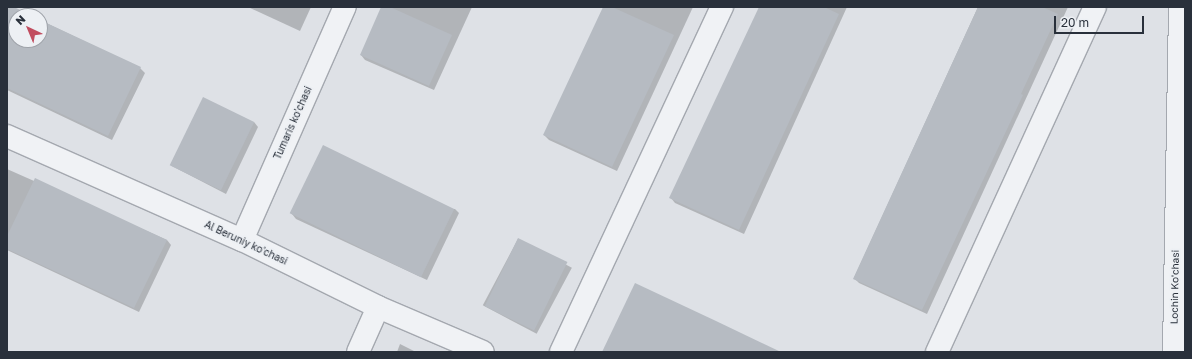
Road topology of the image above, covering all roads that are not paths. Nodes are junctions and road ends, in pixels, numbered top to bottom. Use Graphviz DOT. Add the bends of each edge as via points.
graph roads {
  1 [pos="344,7"];
  2 [pos="722,7"];
  3 [pos="1095,7"];
  4 [pos="1180,7"];
  5 [pos="7,136"];
  6 [pos="242,240"];
  7 [pos="378,307"];
  8 [pos="358,352"];
  9 [pos="483,352"];
  10 [pos="561,352"];
  11 [pos="937,352"];
  12 [pos="1174,352"];
  1 -- 6 [label="street, Tumaris ko'chasi"];
  2 -- 10 [label="street"];
  3 -- 11 [label="street"];
  4 -- 12 [label="street, Lochin Ko'chasi"];
  5 -- 6 [label="street, Al Beruniy ko'chasi"];
  6 -- 7 [label="street, Al Beruniy ko'chasi"];
  7 -- 8 [label="street"];
  7 -- 9 [label="street, Al Beruniy ko'chasi"];
}
